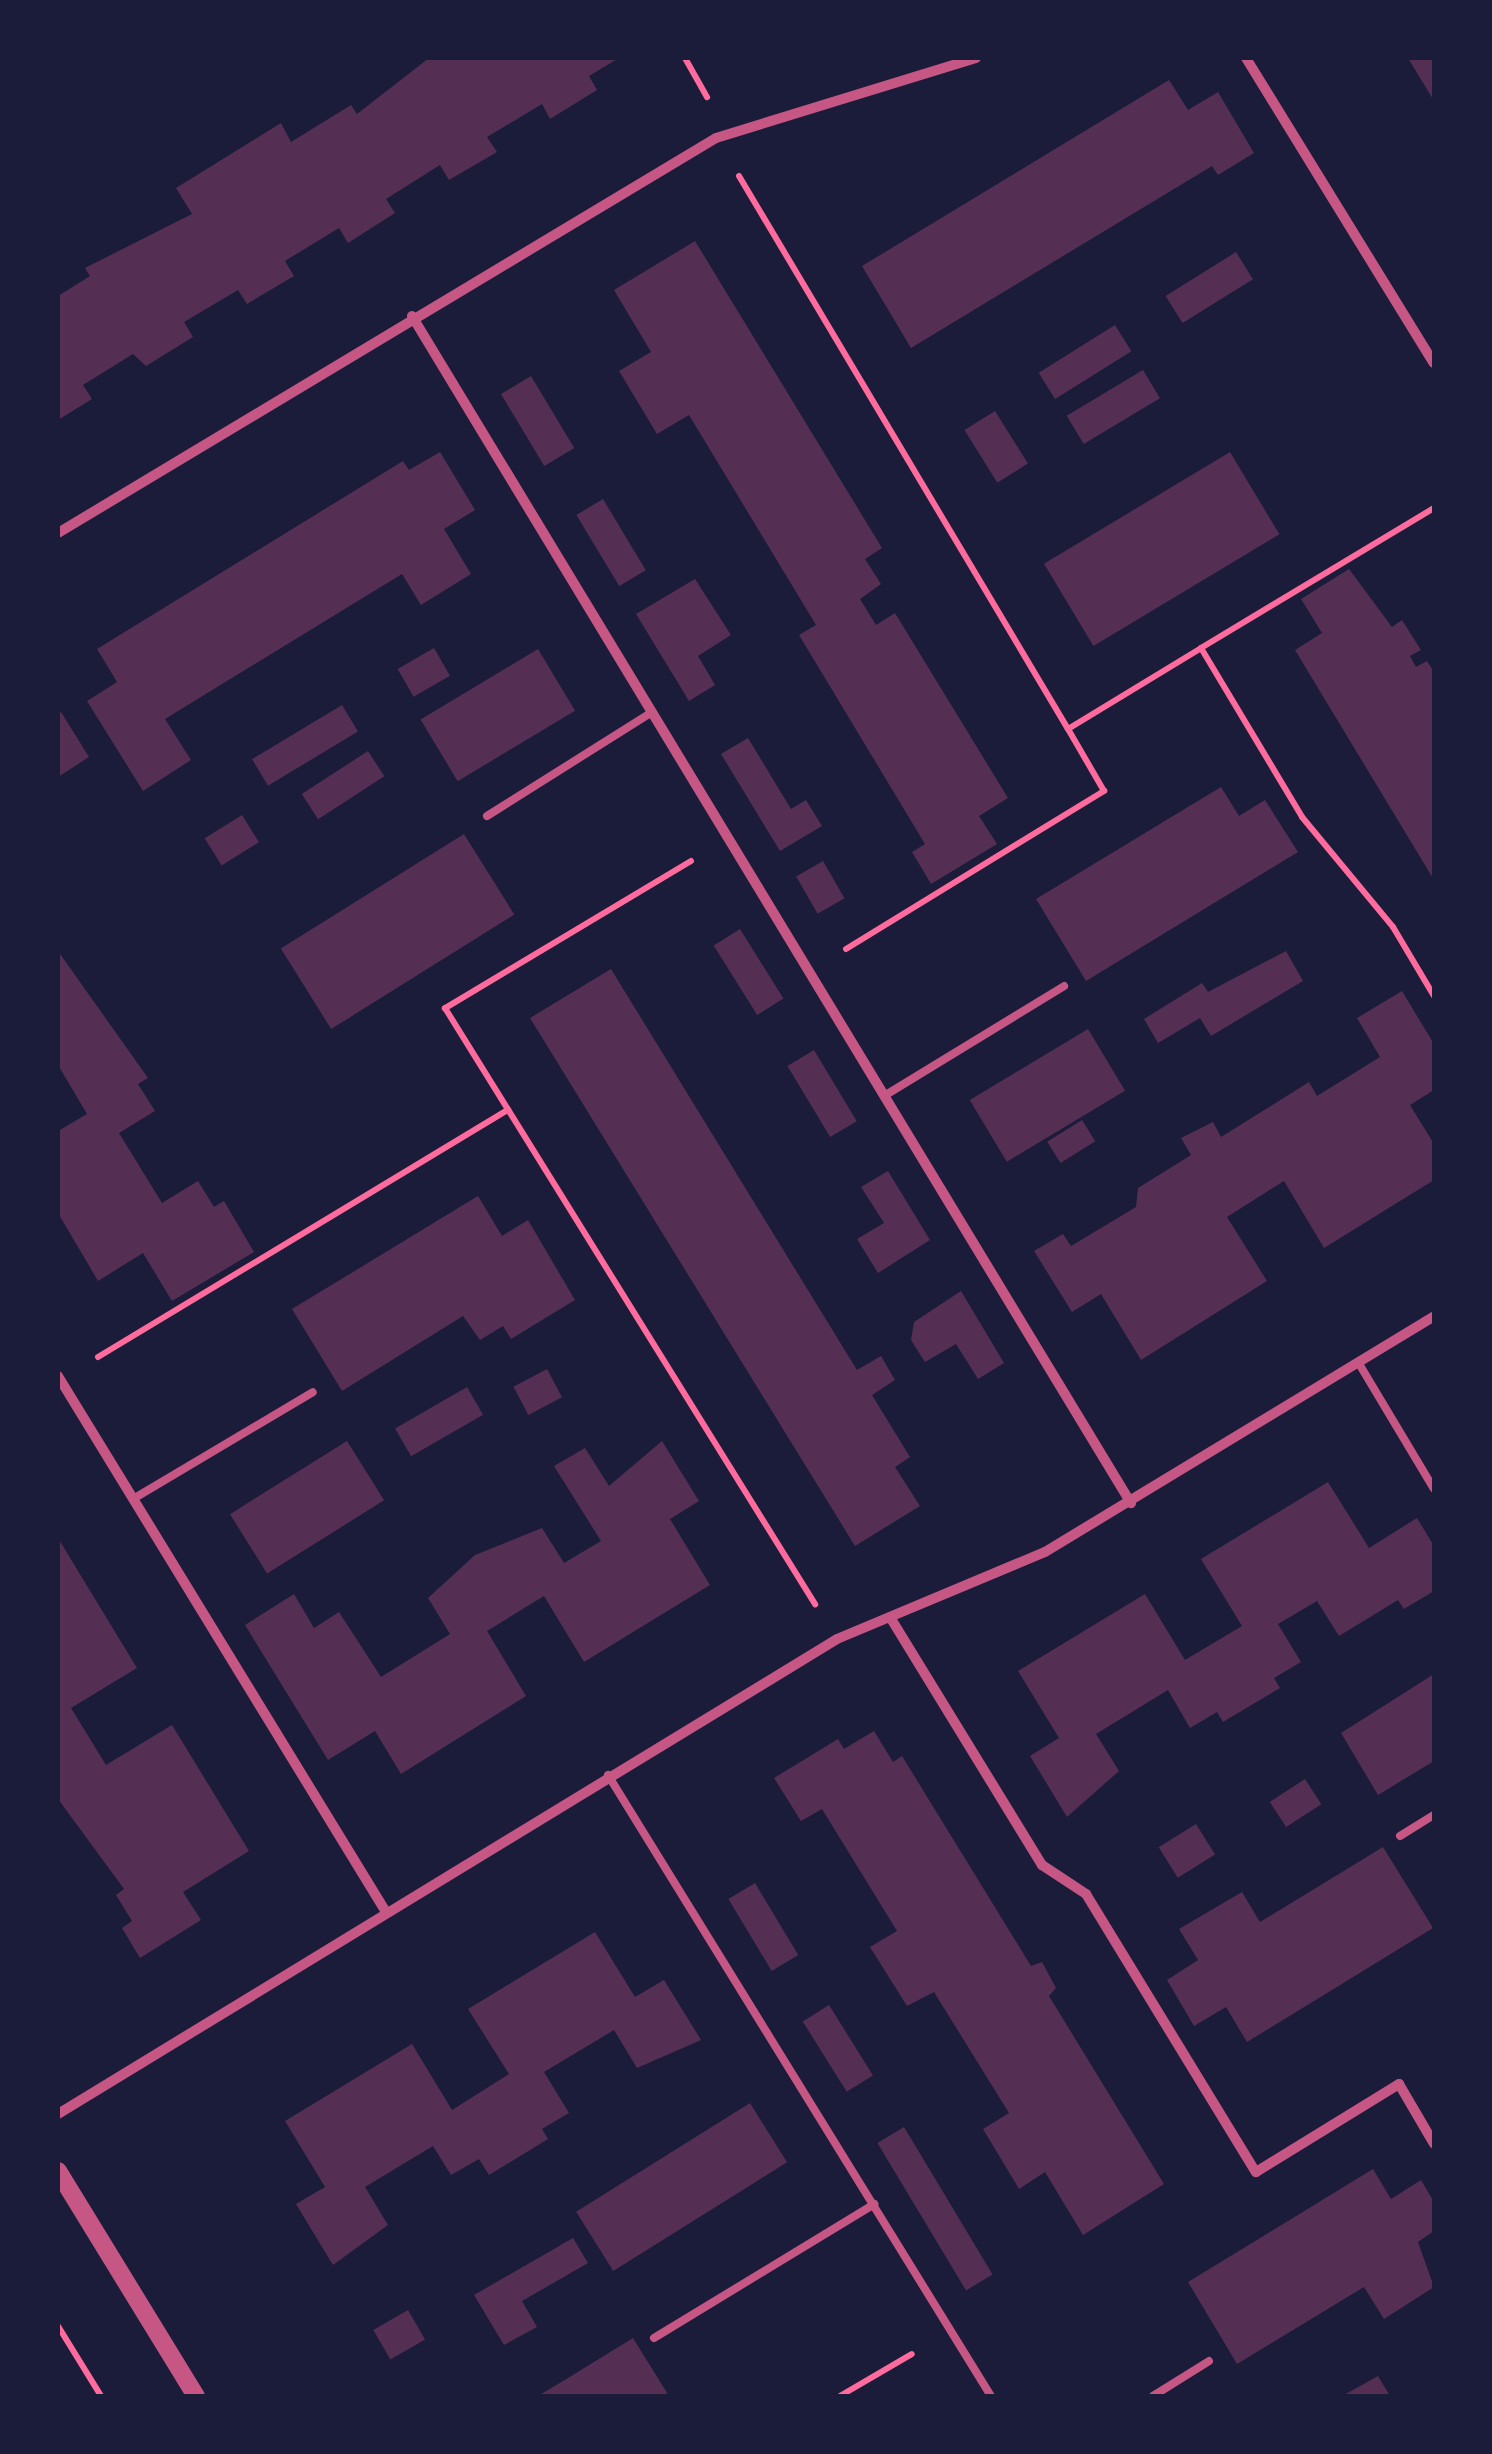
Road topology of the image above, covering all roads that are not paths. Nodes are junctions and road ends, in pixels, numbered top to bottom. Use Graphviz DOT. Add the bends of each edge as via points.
graph roads {
  1 [pos="976,58"];
  2 [pos="1246,58"];
  3 [pos="412,316"];
  4 [pos="1434,363"];
  5 [pos="58,533"];
  6 [pos="652,712"];
  7 [pos="486,816"];
  8 [pos="1064,986"];
  9 [pos="884,1096"];
  10 [pos="1434,1316"];
  11 [pos="1358,1362"];
  12 [pos="59,1378"];
  13 [pos="313,1392"];
  14 [pos="1434,1489"];
  15 [pos="134,1499"];
  16 [pos="1131,1503"];
  17 [pos="890,1617"];
  18 [pos="608,1775"];
  19 [pos="1434,1815"];
  20 [pos="1400,1836"];
  21 [pos="386,1912"];
  22 [pos="58,2114"];
  23 [pos="1434,2144"];
  24 [pos="58,2171"];
  25 [pos="874,2204"];
  26 [pos="654,2338"];
  27 [pos="1210,2361"];
  28 [pos="196,2396"];
  29 [pos="991,2396"];
  30 [pos="1153,2396"];
  1 -- 3 [label="street" via="716,138"];
  2 -- 4 [label="street"];
  3 -- 5 [label="street"];
  3 -- 6 [label="street"];
  6 -- 7 [label="lane"];
  6 -- 9 [label="street"];
  8 -- 9 [label="lane"];
  9 -- 16 [label="street"];
  10 -- 11 [label="street"];
  11 -- 14 [label="lane"];
  11 -- 16 [label="street"];
  12 -- 15 [label="street"];
  13 -- 15 [label="lane"];
  15 -- 21 [label="street"];
  16 -- 17 [label="street" via="1046,1552"];
  17 -- 18 [label="street" via="837,1639"];
  17 -- 23 [label="street" via="1042,1865 1086,1894 1256,2172 1398,2084"];
  18 -- 21 [label="street"];
  18 -- 25 [label="lane"];
  19 -- 20 [label="lane"];
  21 -- 22 [label="street"];
  24 -- 28 [label="street"];
  25 -- 26 [label="lane"];
  25 -- 29 [label="lane"];
  27 -- 30 [label="lane"];
}
